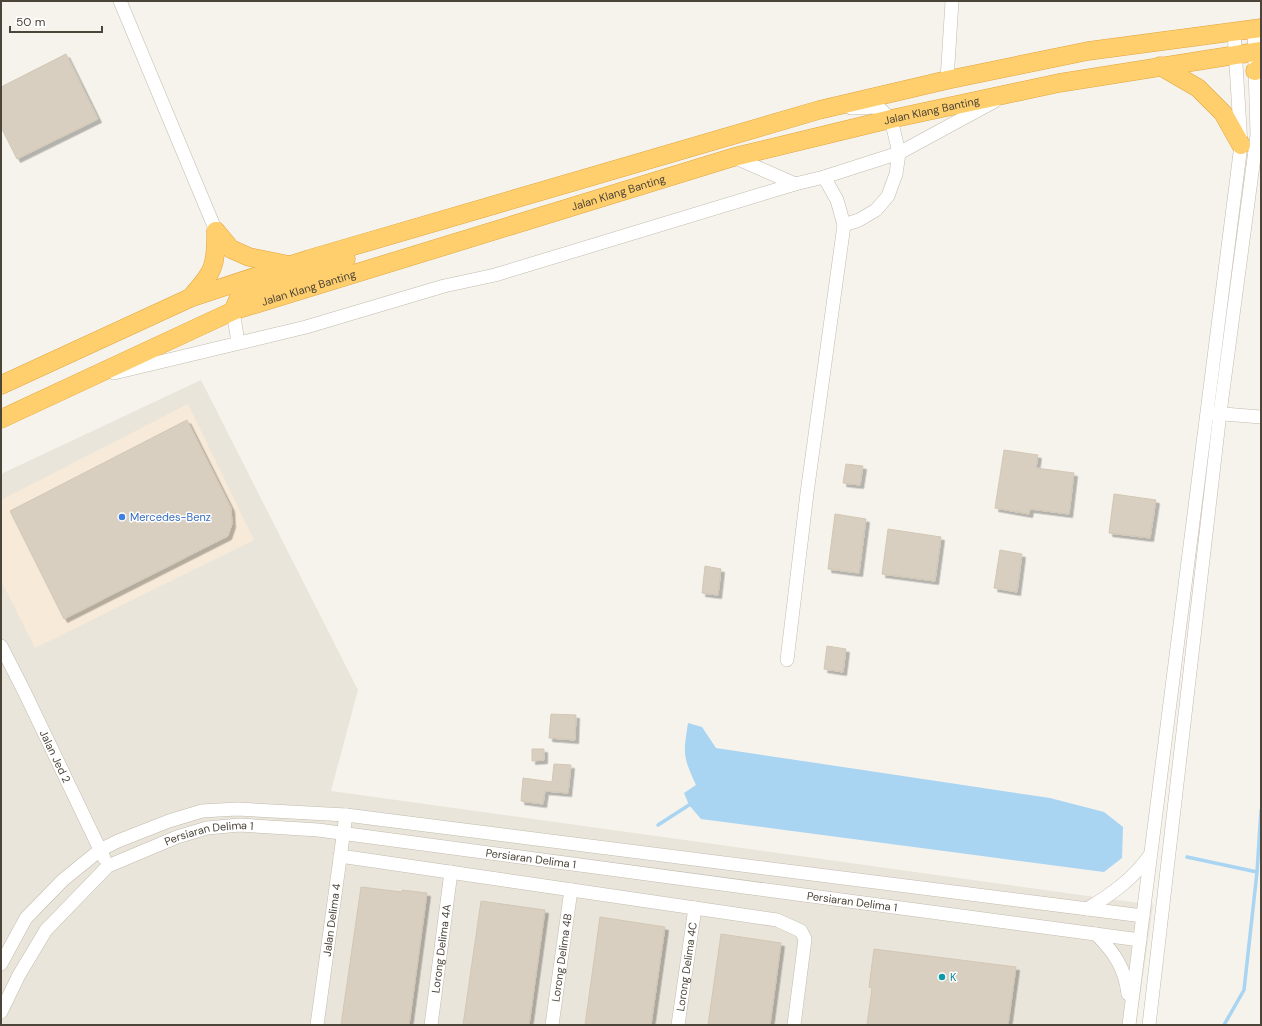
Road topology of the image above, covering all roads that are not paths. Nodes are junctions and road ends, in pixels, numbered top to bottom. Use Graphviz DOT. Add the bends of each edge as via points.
graph roads {
  1 [pos="120,1"];
  2 [pos="952,1"];
  3 [pos="1257,28"];
  4 [pos="1234,32"];
  5 [pos="1236,54"];
  6 [pos="1258,60"];
  7 [pos="1160,66"];
  8 [pos="947,80"];
  9 [pos="1009,94"];
  10 [pos="819,110"];
  11 [pos="892,119"];
  12 [pos="1241,145"];
  13 [pos="899,153"];
  14 [pos="734,158"];
  15 [pos="824,177"];
  16 [pos="795,184"];
  17 [pos="438,221"];
  18 [pos="844,224"];
  19 [pos="216,231"];
  20 [pos="290,265"];
  21 [pos="190,298"];
  22 [pos="233,310"];
  23 [pos="238,342"];
  24 [pos="84,380"];
  25 [pos="1,385"];
  26 [pos="1213,413"];
  27 [pos="1261,418"];
  28 [pos="1,419"];
  29 [pos="1,648"];
  30 [pos="787,660"];
  31 [pos="346,815"];
  32 [pos="343,834"];
  33 [pos="100,850"];
  34 [pos="1151,855"];
  35 [pos="340,856"];
  36 [pos="108,866"];
  37 [pos="451,872"];
  38 [pos="570,890"];
  39 [pos="695,908"];
  40 [pos="1087,909"];
  41 [pos="1143,916"];
  42 [pos="1096,934"];
  43 [pos="1140,940"];
  44 [pos="1,964"];
  45 [pos="1,1012"];
  46 [pos="1130,1019"];
  47 [pos="317,1025"];
  48 [pos="431,1025"];
  49 [pos="552,1025"];
  50 [pos="678,1025"];
  51 [pos="794,1025"];
  52 [pos="1148,1025"];
  1 -- 19 [label="street"];
  2 -- 8 [label="street"];
  3 -- 4 [label="highway, Jalan Klang Banting"];
  3 -- 6 [label="street"];
  4 -- 5 [label="street"];
  4 -- 8 [label="highway, Jalan Klang Banting" via="1088,52"];
  5 -- 6 [label="highway, Jalan Klang Banting"];
  5 -- 7 [label="highway, Jalan Klang Banting"];
  5 -- 12 [label="street"];
  6 -- 26 [label="street" via="1257,135"];
  7 -- 9 [label="highway, Jalan Klang Banting"];
  7 -- 12 [label="highway" via="1198,88 1223,113"];
  8 -- 10 [label="highway, Jalan Klang Banting"];
  9 -- 11 [label="highway, Jalan Klang Banting"];
  9 -- 13 [label="street"];
  10 -- 11 [label="street" via="878,107"];
  10 -- 17 [label="highway, Jalan Klang Banting"];
  11 -- 13 [label="street"];
  11 -- 14 [label="highway, Jalan Klang Banting"];
  12 -- 26 [label="street"];
  13 -- 15 [label="street"];
  13 -- 18 [label="street" via="896,174 888,196 876,210 859,220"];
  14 -- 16 [label="street"];
  14 -- 22 [label="highway, Jalan Klang Banting"];
  15 -- 16 [label="street"];
  15 -- 18 [label="street" via="837,200"];
  16 -- 23 [label="street" via="495,275 444,286 306,327"];
  17 -- 20 [label="highway, Jalan Klang Banting"];
  17 -- 22 [label="highway" via="325,267 248,291 238,297"];
  18 -- 30 [label="street"];
  19 -- 20 [label="highway" via="231,249 249,257"];
  19 -- 21 [label="highway" via="216,256 210,275"];
  20 -- 21 [label="highway, Jalan Klang Banting"];
  21 -- 25 [label="highway, Jalan Klang Banting"];
  22 -- 23 [label="street"];
  22 -- 24 [label="highway, Jalan Klang Banting"];
  23 -- 24 [label="street"];
  24 -- 28 [label="highway, Jalan Klang Banting"];
  26 -- 27 [label="street"];
  26 -- 34 [label="street"];
  26 -- 52 [label="street"];
  29 -- 33 [label="street, Jalan Jed 2"];
  31 -- 32 [label="street, Jalan Delima 4"];
  31 -- 33 [label="street, Persiaran Delima 1" via="237,809 202,811 169,821"];
  31 -- 40 [label="street, Persiaran Delima 1"];
  32 -- 35 [label="street, Jalan Delima 4"];
  32 -- 36 [label="street, Persiaran Delima 1" via="240,826 207,828 177,837"];
  32 -- 42 [label="street, Persiaran Delima 1"];
  33 -- 36 [label="street, Jalan Jed 2"];
  33 -- 44 [label="street, Persiaran Delima 1" via="63,880 26,918"];
  34 -- 40 [label="street" via="1123,886"];
  34 -- 41 [label="street"];
  35 -- 37 [label="street"];
  35 -- 47 [label="street, Jalan Delima 4"];
  36 -- 45 [label="street, Persiaran Delima 1" via="46,930 19,975"];
  37 -- 38 [label="street"];
  37 -- 48 [label="street, Lorong Delima 4A"];
  38 -- 39 [label="street"];
  38 -- 49 [label="street, Lorong Delima 4B"];
  39 -- 50 [label="street, Lorong Delima 4C"];
  39 -- 51 [label="street" via="777,920 801,931 805,939"];
  40 -- 41 [label="street, Persiaran Delima 1"];
  41 -- 43 [label="street"];
  42 -- 43 [label="street, Persiaran Delima 1"];
  42 -- 46 [label="street" via="1120,963 1127,981"];
  43 -- 46 [label="street"];
}
